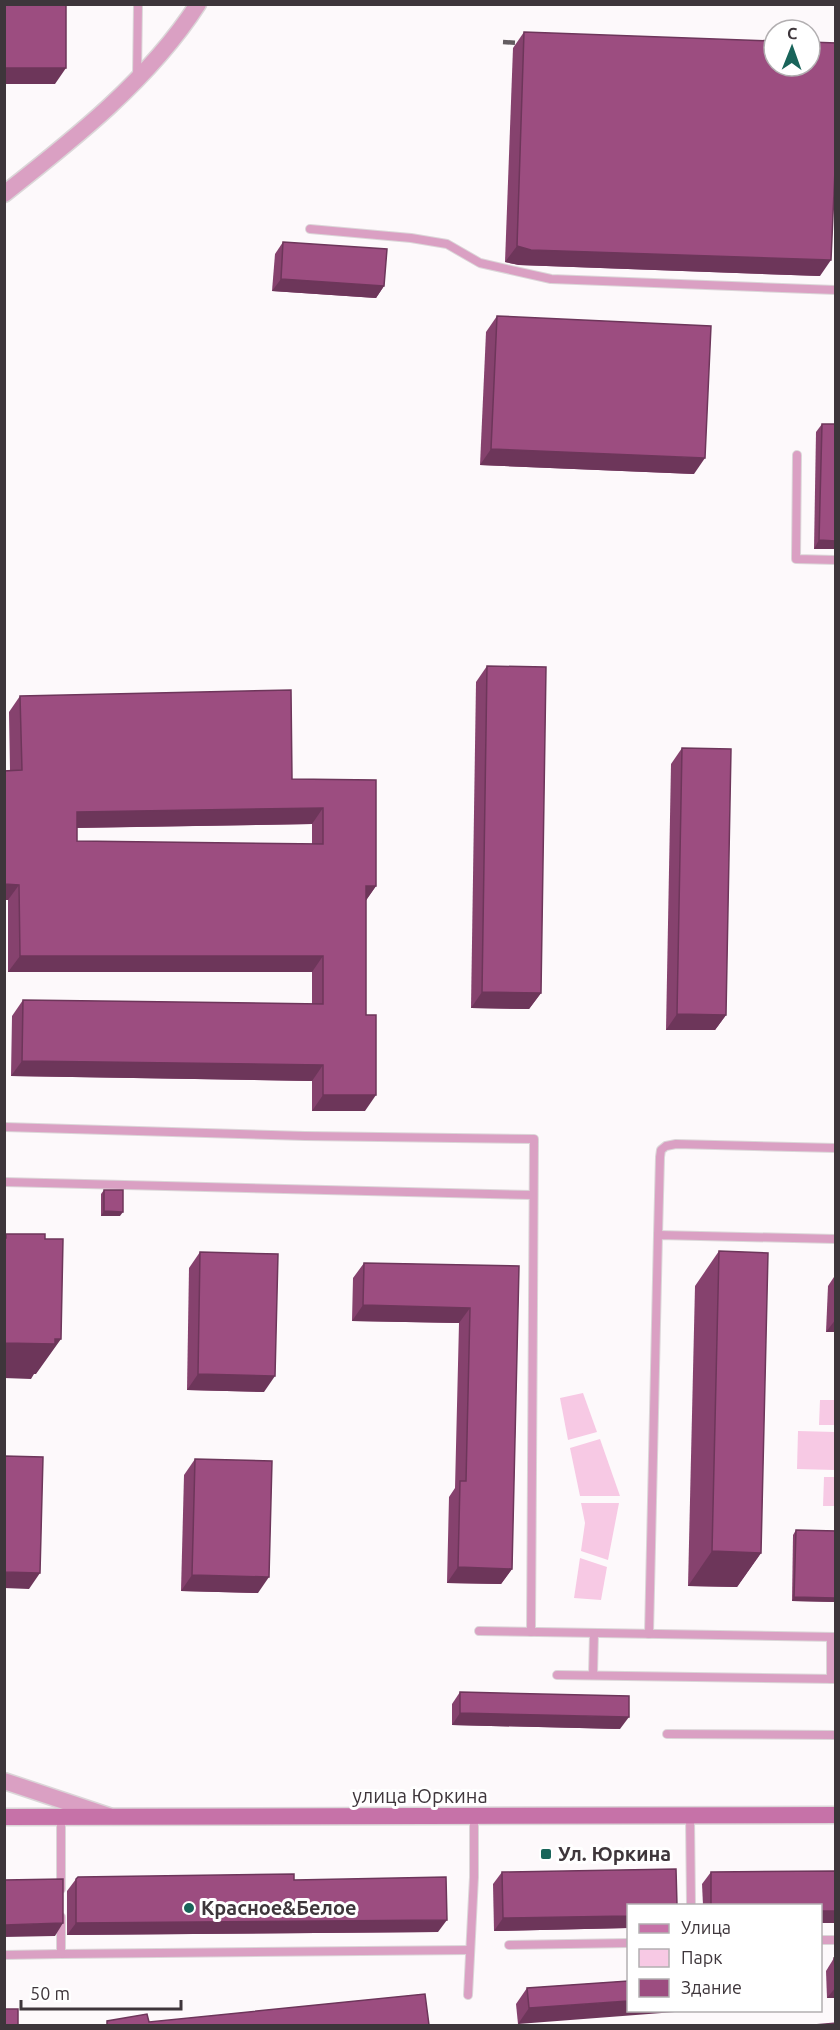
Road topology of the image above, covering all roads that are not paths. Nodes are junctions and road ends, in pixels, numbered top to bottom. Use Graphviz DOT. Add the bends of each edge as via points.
graph roads {
  1 [pos="138,4"];
  2 [pos="198,4"];
  3 [pos="188,12"];
  4 [pos="137,79"];
  5 [pos="4,194"];
  6 [pos="310,229"];
  7 [pos="836,290"];
  8 [pos="797,455"];
  9 [pos="836,560"];
  10 [pos="4,1127"];
  11 [pos="836,1148"];
  12 [pos="4,1182"];
  13 [pos="532,1195"];
  14 [pos="658,1235"];
  15 [pos="836,1239"];
  16 [pos="479,1631"];
  17 [pos="531,1632"];
  18 [pos="594,1633"];
  19 [pos="650,1634"];
  20 [pos="833,1637"];
  21 [pos="557,1675"];
  22 [pos="593,1675"];
  23 [pos="833,1679"];
  24 [pos="667,1734"];
  25 [pos="836,1735"];
  26 [pos="4,1781"];
  27 [pos="836,1815"];
  28 [pos="690,1816"];
  29 [pos="4,1817"];
  30 [pos="61,1817"];
  31 [pos="114,1817"];
  32 [pos="474,1817"];
  33 [pos="61,1897"];
  34 [pos="690,1904"];
  35 [pos="61,1909"];
  36 [pos="627,1943"];
  37 [pos="509,1945"];
  38 [pos="470,1950"];
  39 [pos="61,1954"];
  40 [pos="4,1955"];
  41 [pos="468,1995"];
  1 -- 4 [label="lane"];
  2 -- 3 [label="street"];
  3 -- 4 [label="street"];
  4 -- 5 [label="street" via="64,147"];
  6 -- 7 [label="lane" via="447,243 480,263 551,279"];
  8 -- 9 [label="lane" via="796,559"];
  10 -- 13 [label="lane" via="534,1139"];
  11 -- 14 [label="lane" via="666,1146 660,1157"];
  12 -- 13 [label="lane"];
  13 -- 17 [label="lane"];
  14 -- 15 [label="lane"];
  14 -- 19 [label="lane"];
  16 -- 17 [label="lane"];
  17 -- 18 [label="lane"];
  18 -- 19 [label="lane"];
  18 -- 22 [label="lane"];
  19 -- 20 [label="lane"];
  20 -- 23 [label="lane"];
  21 -- 22 [label="lane"];
  22 -- 23 [label="lane"];
  24 -- 25 [label="lane"];
  26 -- 31 [label="street"];
  27 -- 28 [label="main road, улица Юркина"];
  28 -- 32 [label="main road, улица Юркина"];
  28 -- 34 [label="lane"];
  29 -- 30 [label="main road, улица Юркина"];
  30 -- 31 [label="main road, улица Юркина"];
  30 -- 33 [label="lane"];
  31 -- 32 [label="main road, улица Юркина"];
  32 -- 38 [label="lane"];
  35 -- 39 [label="lane"];
  36 -- 37 [label="lane"];
  38 -- 39 [label="lane"];
  38 -- 41 [label="lane"];
  39 -- 40 [label="lane"];
}
